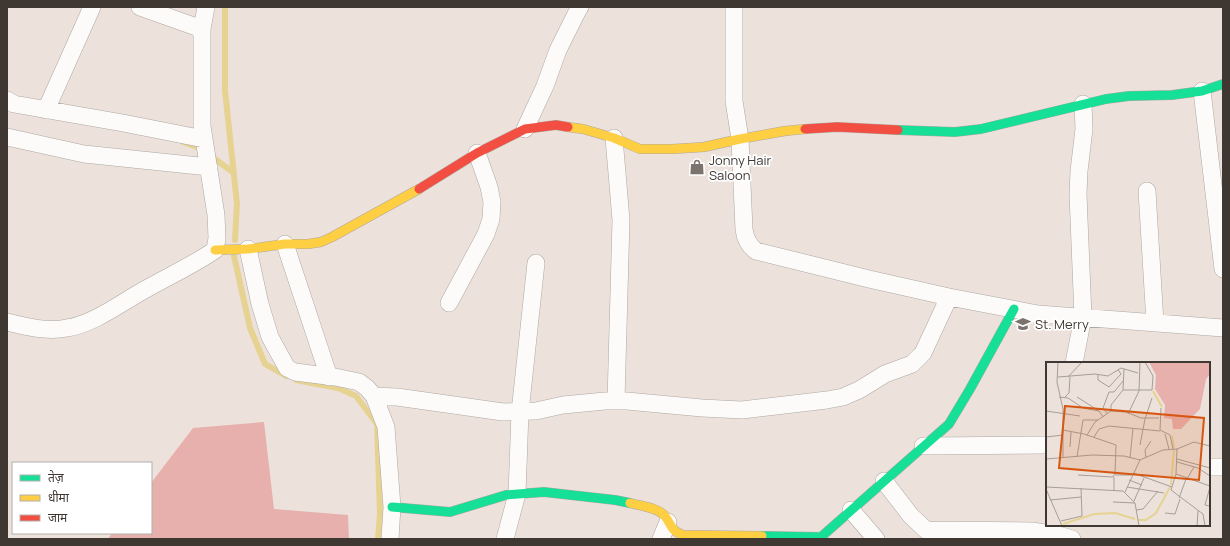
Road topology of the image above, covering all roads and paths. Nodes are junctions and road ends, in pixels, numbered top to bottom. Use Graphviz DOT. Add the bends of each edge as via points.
graph roads {
  1 [pos="92,7"];
  2 [pos="140,7"];
  3 [pos="206,7"];
  4 [pos="734,7"];
  5 [pos="577,8"];
  6 [pos="202,29"];
  7 [pos="1223,84"];
  8 [pos="1202,91"];
  9 [pos="7,100"];
  10 [pos="1084,104"];
  11 [pos="46,110"];
  12 [pos="525,129"];
  13 [pos="7,136"];
  14 [pos="614,138"];
  15 [pos="204,139"];
  16 [pos="740,139"];
  17 [pos="477,153"];
  18 [pos="209,167"];
  19 [pos="1147,191"];
  20 [pos="284,244"];
  21 [pos="248,249"];
  22 [pos="215,250"];
  23 [pos="536,262"];
  24 [pos="1223,269"];
  25 [pos="949,297"];
  26 [pos="450,303"];
  27 [pos="1014,309"];
  28 [pos="1083,317"];
  29 [pos="7,322"];
  30 [pos="1155,323"];
  31 [pos="1223,328"];
  32 [pos="1074,362"];
  33 [pos="329,376"];
  34 [pos="374,396"];
  35 [pos="397,397"];
  36 [pos="616,401"];
  37 [pos="520,412"];
  38 [pos="386,427"];
  39 [pos="1046,445"];
  40 [pos="923,446"];
  41 [pos="1210,467"];
  42 [pos="1223,467"];
  43 [pos="884,481"];
  44 [pos="517,494"];
  45 [pos="392,507"];
  46 [pos="851,510"];
  47 [pos="668,522"];
  48 [pos="926,530"];
  49 [pos="821,538"];
  50 [pos="390,539"];
  51 [pos="505,539"];
  52 [pos="661,539"];
  53 [pos="876,539"];
  54 [pos="948,539"];
  55 [pos="1072,539"];
  1 -- 11 [label="street"];
  2 -- 6 [label="street"];
  3 -- 6 [label="street"];
  4 -- 16 [label="street" via="734,102"];
  5 -- 12 [label="street"];
  6 -- 15 [label="street"];
  7 -- 8 [label="street"];
  8 -- 10 [label="street" via="1129,96"];
  8 -- 24 [label="street"];
  9 -- 11 [label="street" via="14,104"];
  10 -- 16 [label="street" via="981,129 955,132 836,128 785,131"];
  10 -- 28 [label="street" via="1078,194"];
  11 -- 15 [label="street"];
  12 -- 14 [label="street" via="556,125 583,129"];
  12 -- 17 [label="street"];
  13 -- 18 [label="street" via="84,154"];
  14 -- 16 [label="street" via="640,149 704,147"];
  14 -- 36 [label="street" via="621,220"];
  15 -- 18 [label="street"];
  16 -- 25 [label="street" via="744,229 751,248 839,272"];
  17 -- 20 [label="street" via="332,237 308,244"];
  17 -- 26 [label="street" via="489,187 492,202 491,219 486,234"];
  18 -- 22 [label="street" via="216,214"];
  19 -- 30 [label="street"];
  20 -- 21 [label="street"];
  20 -- 33 [label="street"];
  21 -- 22 [label="street"];
  21 -- 33 [label="street" via="270,337 287,368 295,372"];
  22 -- 29 [label="street" via="87,322 68,328 48,330"];
  23 -- 37 [label="street"];
  25 -- 27 [label="street"];
  25 -- 36 [label="street" via="923,353 912,364 885,374 843,397 742,410"];
  27 -- 28 [label="street" via="1038,314"];
  27 -- 40 [label="street" via="948,424"];
  28 -- 30 [label="street"];
  28 -- 32 [label="street"];
  30 -- 31 [label="street"];
  33 -- 34 [label="street" via="359,382"];
  34 -- 35 [label="street"];
  34 -- 38 [label="street"];
  35 -- 37 [label="street" via="502,412"];
  35 -- 38 [label="street"];
  36 -- 37 [label="street" via="563,405"];
  37 -- 44 [label="street"];
  38 -- 45 [label="street"];
  39 -- 40 [label="street"];
  40 -- 43 [label="street"];
  41 -- 42 [label="street"];
  43 -- 46 [label="street"];
  43 -- 48 [label="street"];
  44 -- 45 [label="street" via="482,501 450,512"];
  44 -- 47 [label="street" via="555,493 615,500 652,508 663,514"];
  44 -- 51 [label="street"];
  45 -- 50 [label="street"];
  46 -- 49 [label="street"];
  46 -- 53 [label="street"];
  47 -- 49 [label="street" via="675,532 683,535"];
  47 -- 52 [label="street"];
  48 -- 54 [label="street"];
  48 -- 55 [label="street" via="1032,530"];
}
